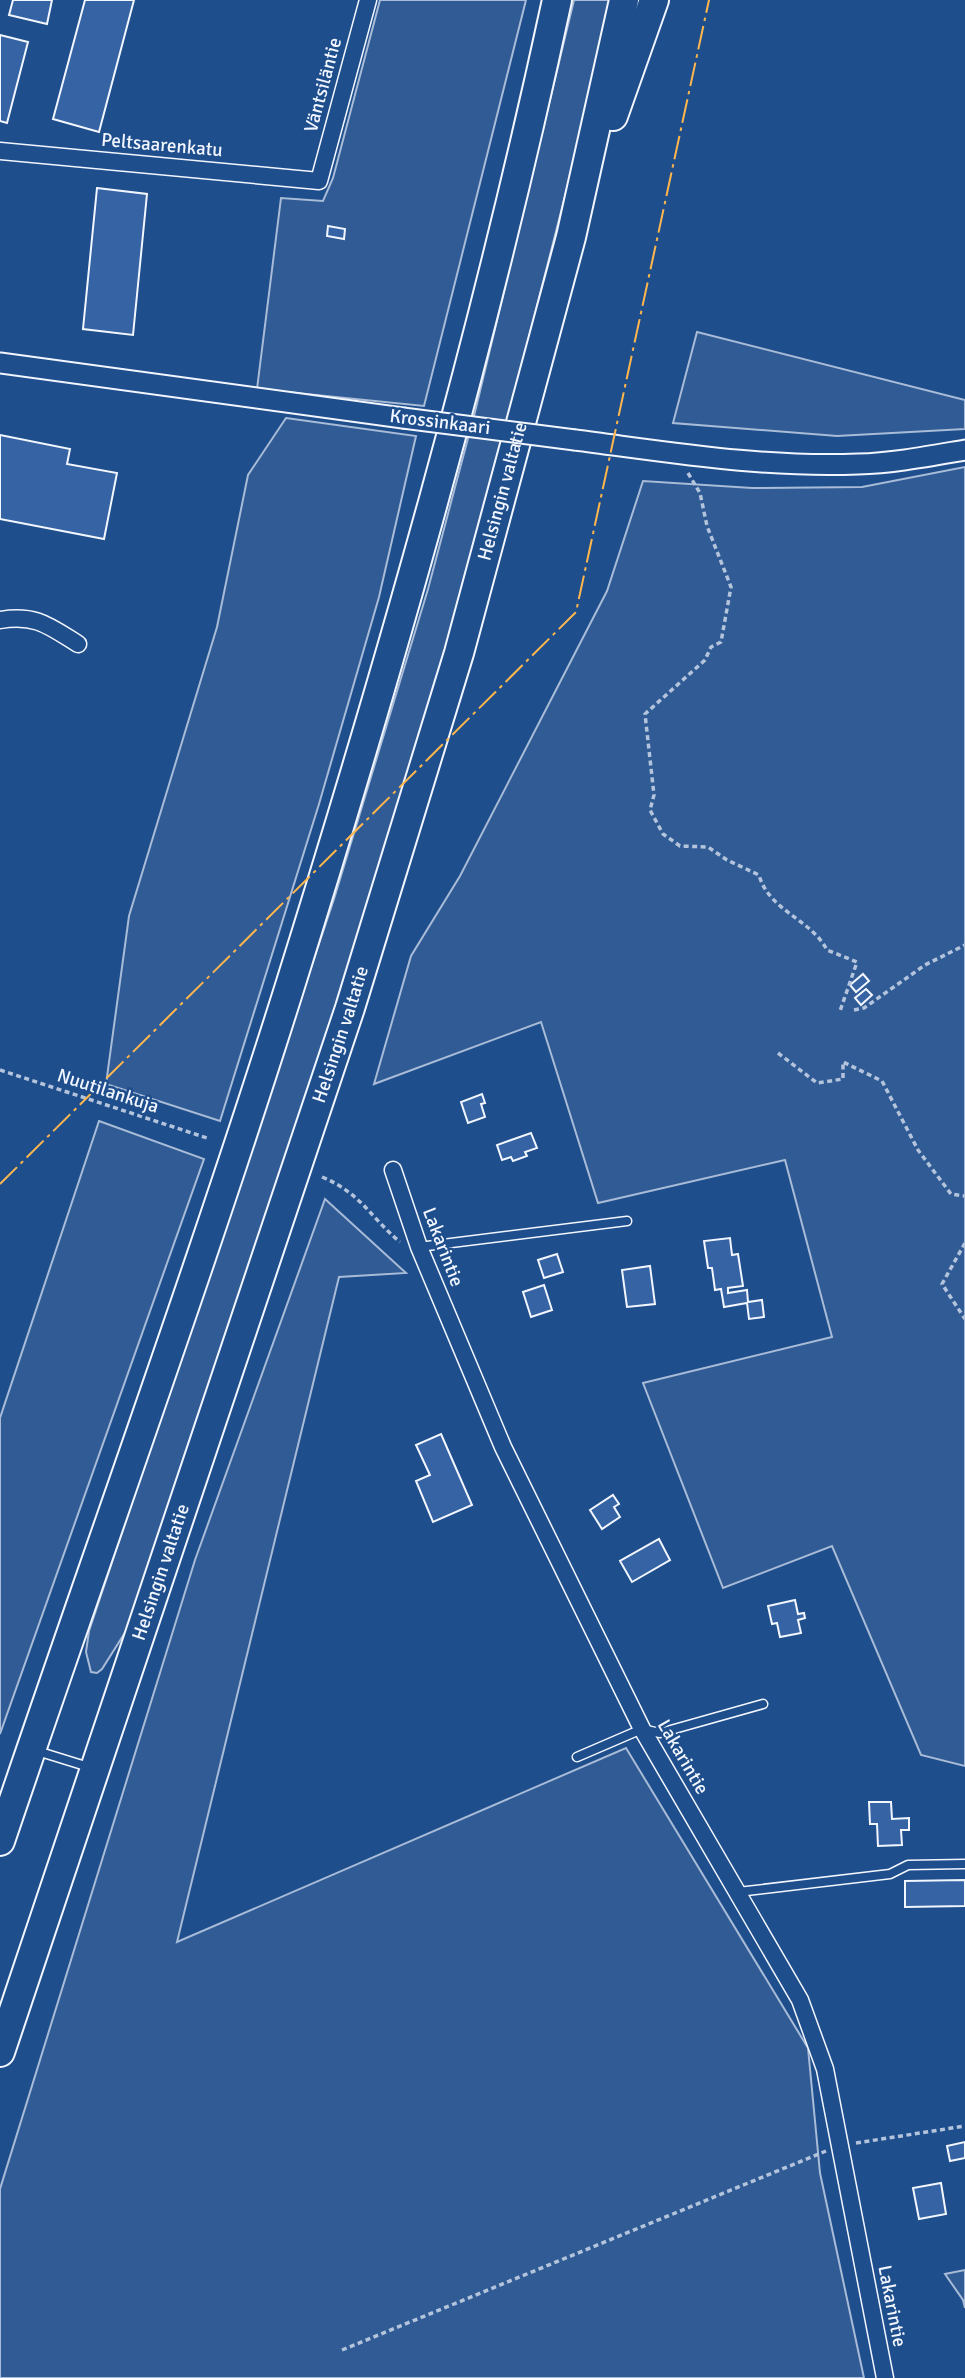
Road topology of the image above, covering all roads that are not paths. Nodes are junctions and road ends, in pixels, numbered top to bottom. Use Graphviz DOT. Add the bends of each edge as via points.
graph roads {
  1 [pos="368,0"];
  2 [pos="557,0"];
  3 [pos="624,0"];
  4 [pos="654,0"];
  5 [pos="0,151"];
  6 [pos="319,181"];
  7 [pos="571,237"];
  8 [pos="0,363"];
  9 [pos="965,450"];
  10 [pos="0,620"];
  11 [pos="78,644"];
  12 [pos="393,1170"];
  13 [pos="627,1221"];
  14 [pos="419,1247"];
  15 [pos="762,1704"];
  16 [pos="642,1730"];
  17 [pos="31,1749"];
  18 [pos="577,1757"];
  19 [pos="93,1769"];
  20 [pos="0,1841"];
  21 [pos="965,1864"];
  22 [pos="738,1892"];
  23 [pos="0,2052"];
  24 [pos="885,2378"];
  1 -- 6 [label="street, Väntsiläntie"];
  2 -- 17 [label="highway" via="516,188 387,664 288,991 193,1281"];
  3 -- 7 [label="highway, Helsingin valtatie"];
  4 -- 7 [label="highway"];
  5 -- 6 [label="street, Peltsaarenkatu"];
  7 -- 19 [label="highway, Helsingin valtatie" via="459,653 350,1008"];
  8 -- 9 [label="street, Krossinkaari, bridge" via="754,461 859,464"];
  10 -- 11 [label="street" via="28,617"];
  12 -- 14 [label="street, Lakarintie"];
  13 -- 14 [label="lane"];
  14 -- 16 [label="street, Lakarintie" via="503,1447"];
  15 -- 16 [label="lane" via="660,1732"];
  16 -- 18 [label="lane"];
  16 -- 22 [label="street, Lakarintie"];
  17 -- 19 [label="lane"];
  17 -- 20 [label="highway"];
  19 -- 23 [label="highway, Helsingin valtatie"];
  21 -- 22 [label="lane" via="908,1865 890,1874"];
  22 -- 24 [label="street, Lakarintie" via="800,2000 825,2068"];
}
